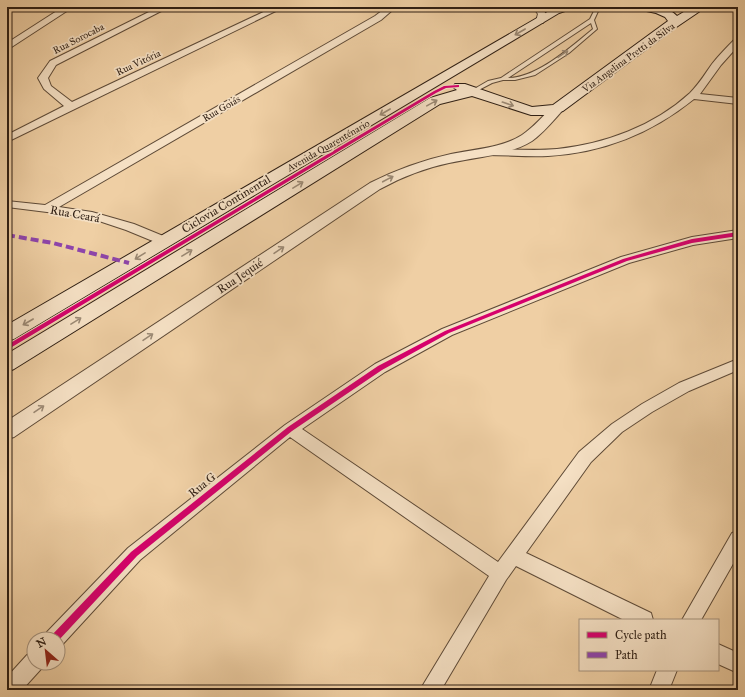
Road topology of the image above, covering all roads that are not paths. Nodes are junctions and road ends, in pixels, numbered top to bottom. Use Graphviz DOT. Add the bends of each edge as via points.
graph roads {
  1 [pos="69,7"];
  2 [pos="165,7"];
  3 [pos="280,7"];
  4 [pos="392,7"];
  5 [pos="537,7"];
  6 [pos="567,7"];
  7 [pos="598,7"];
  8 [pos="641,7"];
  9 [pos="675,7"];
  10 [pos="699,7"];
  11 [pos="592,20"];
  12 [pos="540,21"];
  13 [pos="671,25"];
  14 [pos="738,41"];
  15 [pos="7,47"];
  16 [pos="446,76"];
  17 [pos="503,79"];
  18 [pos="471,92"];
  19 [pos="692,96"];
  20 [pos="738,102"];
  21 [pos="71,106"];
  22 [pos="558,108"];
  23 [pos="7,139"];
  24 [pos="486,152"];
  25 [pos="7,204"];
  26 [pos="49,208"];
  27 [pos="738,234"];
  28 [pos="164,241"];
  29 [pos="7,334"];
  30 [pos="7,364"];
  31 [pos="738,364"];
  32 [pos="290,429"];
  33 [pos="7,431"];
  34 [pos="738,539"];
  35 [pos="514,556"];
  36 [pos="500,574"];
  37 [pos="642,619"];
  38 [pos="692,619"];
  39 [pos="62,631"];
  40 [pos="719,654"];
  41 [pos="738,663"];
  42 [pos="26,671"];
  43 [pos="667,671"];
  44 [pos="9,690"];
  45 [pos="430,690"];
  46 [pos="659,690"];
  1 -- 15 [label="street"];
  2 -- 21 [label="street, Rua Sorocaba" via="53,63 43,78 47,87"];
  3 -- 21 [label="street, Rua Vitória"];
  4 -- 26 [label="street, Rua Goiás" via="378,18"];
  5 -- 12 [label="street" via="542,14"];
  6 -- 12 [label="main road, Avenida Quarenténario"];
  7 -- 11 [label="lane"];
  8 -- 13 [label="main road" via="670,15 674,21"];
  9 -- 10 [label="main road"];
  10 -- 13 [label="main road, Via Angelina Pretti da Silva"];
  11 -- 17 [label="lane"];
  17 -- 11 [label="lane, one-way" via="533,74 567,52 595,30"];
  12 -- 16 [label="main road, Avenida Quarenténario, one-way"];
  13 -- 22 [label="main road, Via Angelina Pretti da Silva"];
  14 -- 19 [label="street"];
  16 -- 18 [label="main road"];
  16 -- 28 [label="main road, Avenida Quarenténario, one-way"];
  17 -- 18 [label="lane" via="490,82"];
  18 -- 22 [label="main road, one-way" via="531,112"];
  30 -- 18 [label="main road, one-way" via="435,101"];
  19 -- 20 [label="street"];
  19 -- 24 [label="street" via="661,119 611,141 556,152"];
  21 -- 23 [label="street, Rua Vitória"];
  22 -- 24 [label="street, Rua Jequié" via="527,138"];
  33 -- 24 [label="street, Rua Jequié, one-way" via="375,186 410,168"];
  25 -- 26 [label="street, Rua Ceará"];
  26 -- 28 [label="street, Rua Ceará" via="88,214"];
  27 -- 32 [label="street, Rua G" via="692,241 625,260 447,332 380,368"];
  28 -- 29 [label="main road, Avenida Quarenténario, one-way"];
  31 -- 35 [label="street" via="684,387 617,428 585,457"];
  32 -- 36 [label="street"];
  32 -- 39 [label="street, Rua G" via="134,554"];
  34 -- 38 [label="street"];
  35 -- 36 [label="street"];
  35 -- 37 [label="street"];
  36 -- 45 [label="street"];
  40 -- 41 [label="street"];
  42 -- 44 [label="street"];
  43 -- 46 [label="street"];
}
